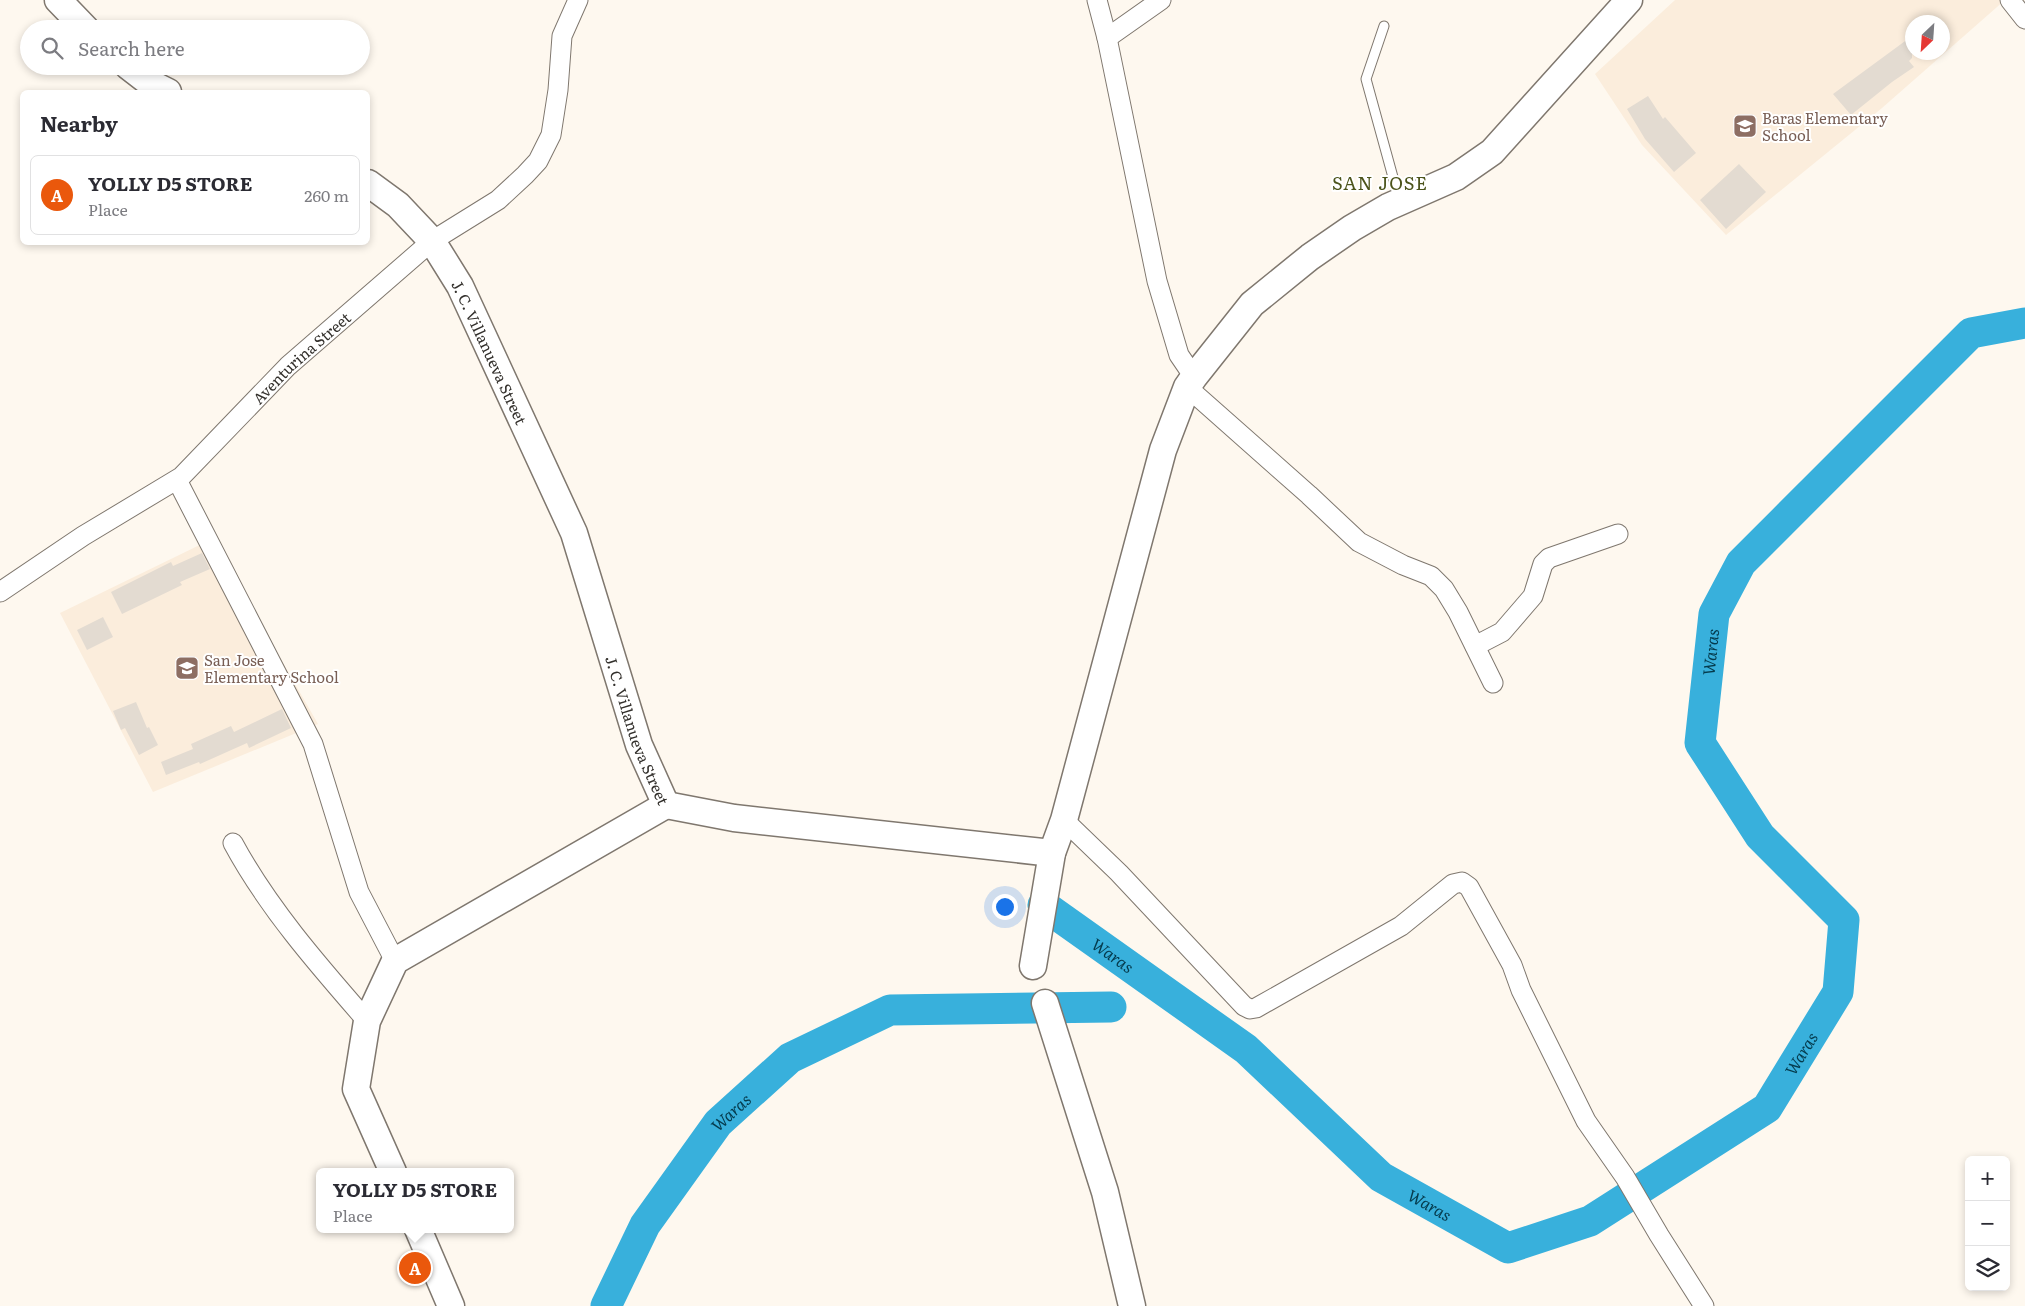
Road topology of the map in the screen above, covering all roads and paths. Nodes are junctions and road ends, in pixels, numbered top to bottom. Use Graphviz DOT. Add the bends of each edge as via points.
graph roads {
  1 [pos="58,0"];
  2 [pos="578,0"];
  3 [pos="1097,0"];
  4 [pos="1161,0"];
  5 [pos="1629,0"];
  6 [pos="2010,0"];
  7 [pos="2025,19"];
  8 [pos="77,20"];
  9 [pos="1384,26"];
  10 [pos="1107,38"];
  11 [pos="140,75"];
  12 [pos="164,90"];
  13 [pos="370,184"];
  14 [pos="1400,202"];
  15 [pos="432,241"];
  16 [pos="1190,382"];
  17 [pos="177,480"];
  18 [pos="1618,534"];
  19 [pos="0,592"];
  20 [pos="1475,646"];
  21 [pos="1493,684"];
  22 [pos="666,805"];
  23 [pos="1064,820"];
  24 [pos="233,843"];
  25 [pos="1052,853"];
  26 [pos="395,961"];
  27 [pos="1033,966"];
  28 [pos="1045,1003"];
  29 [pos="368,1021"];
  30 [pos="391,1168"];
  31 [pos="420,1233"];
  32 [pos="451,1306"];
  33 [pos="1132,1306"];
  34 [pos="1704,1306"];
  1 -- 8 [label="street"];
  2 -- 15 [label="street, Aventurina Street" via="562,36 558,90 550,135 538,161 498,200"];
  3 -- 10 [label="street"];
  4 -- 10 [label="street"];
  5 -- 14 [label="street" via="1492,152 1456,177"];
  6 -- 7 [label="street"];
  9 -- 14 [label="lane" via="1366,79"];
  10 -- 16 [label="street" via="1158,281"];
  11 -- 12 [label="street"];
  13 -- 15 [label="street, J. C. Villanueva Street" via="398,204"];
  14 -- 16 [label="street" via="1352,228 1252,304"];
  15 -- 17 [label="street, Aventurina Street" via="288,366"];
  15 -- 22 [label="street, J. C. Villanueva Street" via="460,286 574,533 639,745"];
  16 -- 20 [label="street" via="1359,542 1431,576 1444,589"];
  16 -- 23 [label="street" via="1163,450"];
  17 -- 19 [label="street, Aventurina Street" via="83,536"];
  17 -- 26 [label="street" via="313,744 358,892"];
  18 -- 20 [label="street" via="1549,558 1543,564 1534,596 1502,632"];
  20 -- 21 [label="street"];
  22 -- 25 [label="street" via="734,818"];
  22 -- 26 [label="street, J. C. Villanueva Street"];
  23 -- 25 [label="street"];
  23 -- 34 [label="street" via="1250,1009 1401,926 1453,884 1462,882 1469,887 1512,965 1521,990 1586,1122 1625,1177"];
  24 -- 29 [label="street" via="251,876 328,977"];
  25 -- 27 [label="street"];
  26 -- 29 [label="street"];
  28 -- 33 [label="street" via="1105,1192"];
  29 -- 30 [label="street" via="356,1089"];
  31 -- 32 [label="street"];
}
